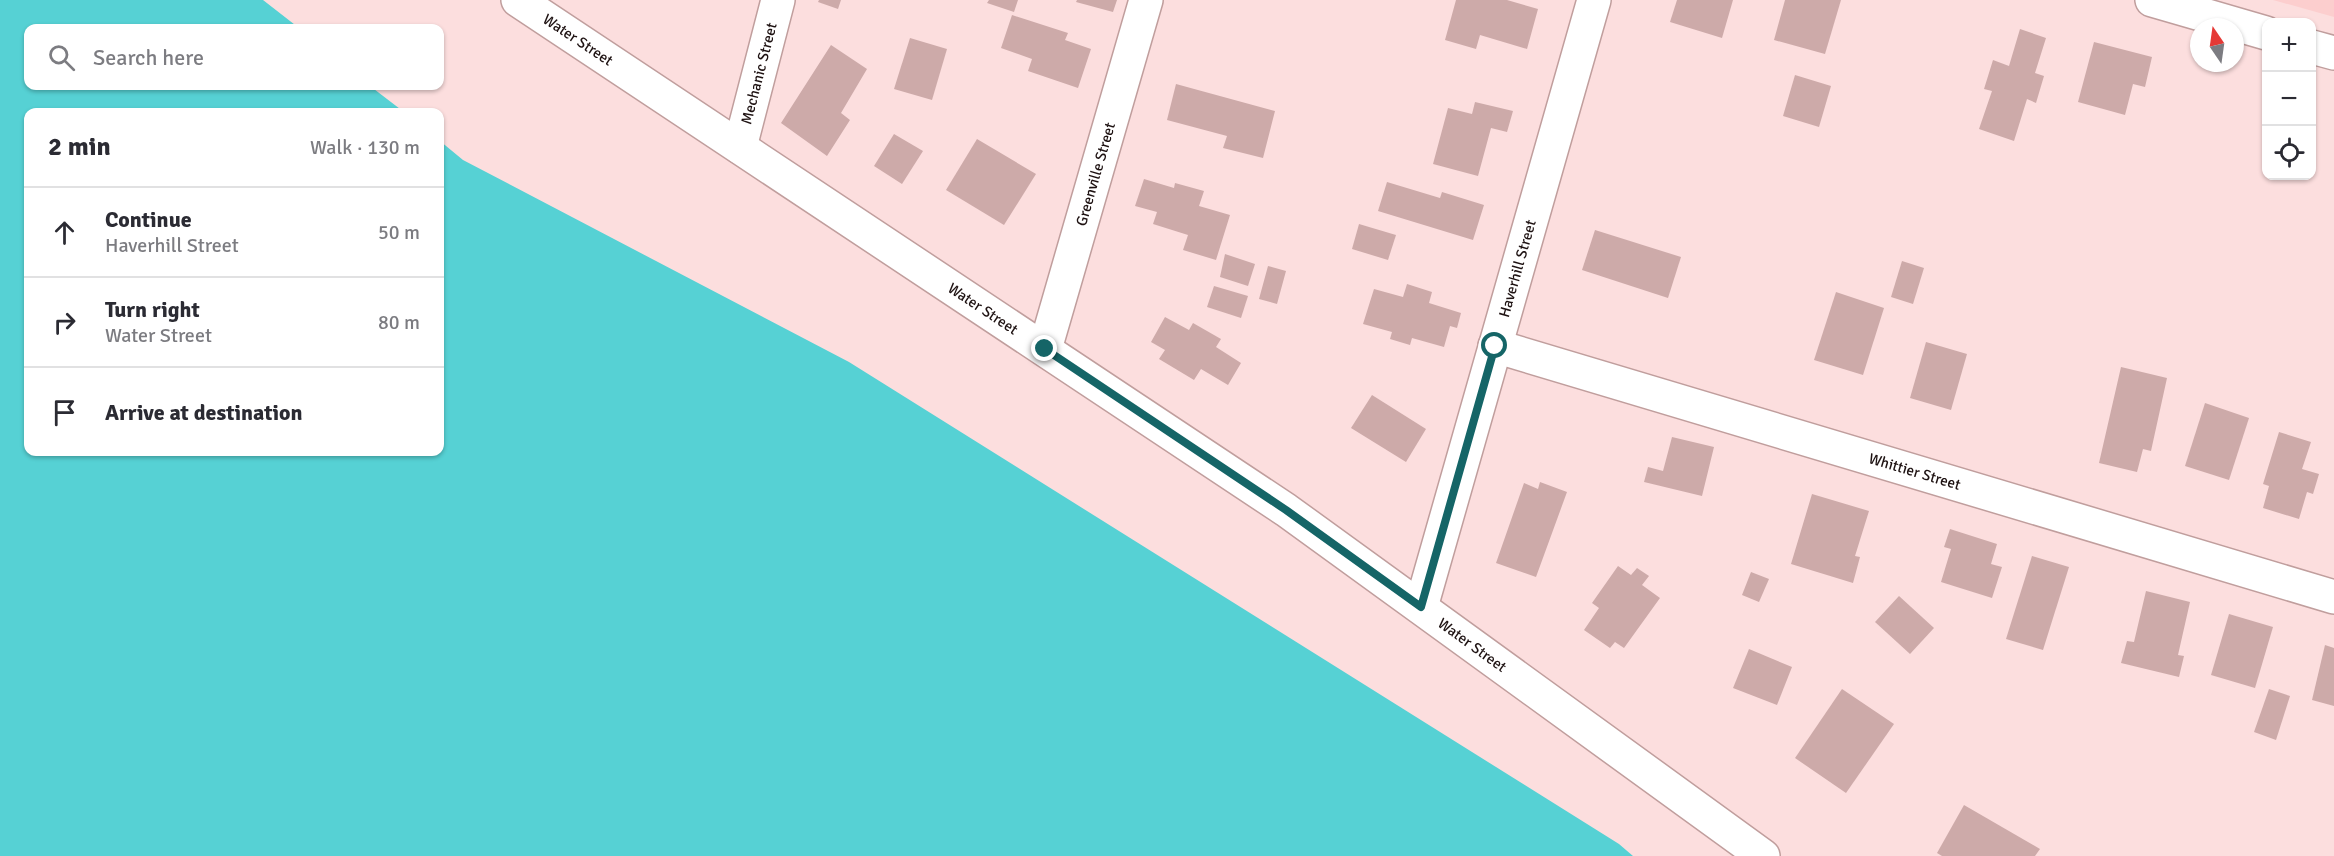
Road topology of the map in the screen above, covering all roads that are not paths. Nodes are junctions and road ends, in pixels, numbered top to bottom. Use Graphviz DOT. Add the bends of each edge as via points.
graph roads {
  1 [pos="518,0"];
  2 [pos="778,0"];
  3 [pos="1146,0"];
  4 [pos="1594,0"];
  5 [pos="2152,0"];
  6 [pos="2262,32"];
  7 [pos="2316,47"];
  8 [pos="2334,53"];
  9 [pos="740,147"];
  10 [pos="1495,346"];
  11 [pos="1045,349"];
  12 [pos="2334,597"];
  13 [pos="1421,607"];
  14 [pos="1763,856"];
  1 -- 9 [label="street, Water Street"];
  2 -- 9 [label="street, Mechanic Street"];
  3 -- 11 [label="street, Greenville Street"];
  4 -- 10 [label="street, Haverhill Street"];
  5 -- 6 [label="street"];
  7 -- 8 [label="street"];
  9 -- 11 [label="street, Water Street"];
  10 -- 12 [label="street, Whittier Street"];
  10 -- 13 [label="street, Haverhill Street"];
  11 -- 13 [label="street, Water Street" via="1286,510"];
  13 -- 14 [label="street, Water Street"];
}
